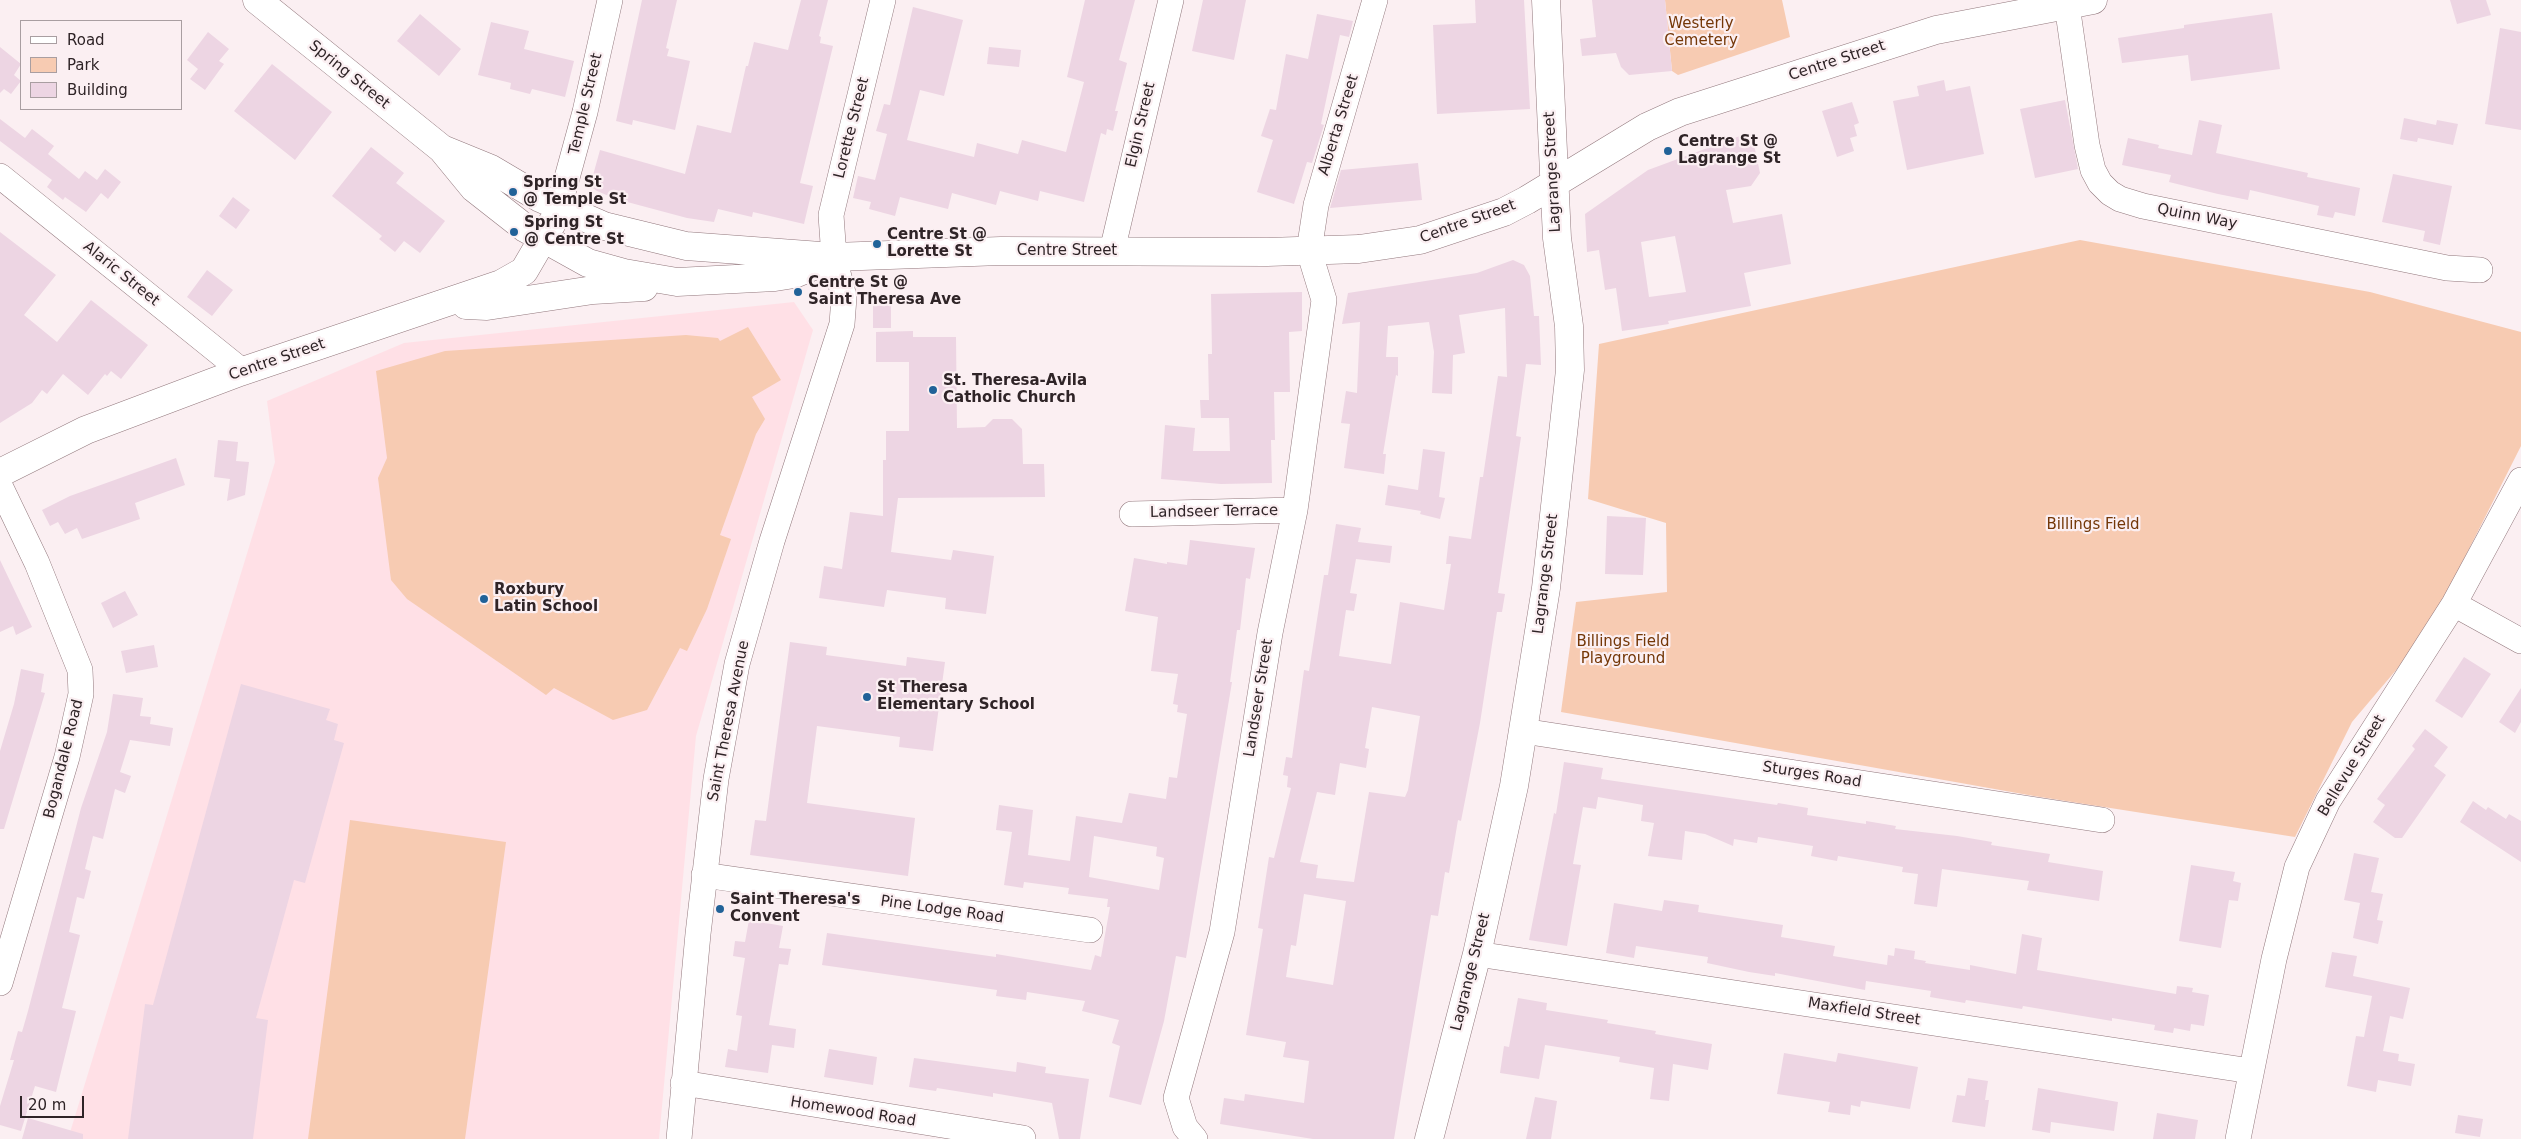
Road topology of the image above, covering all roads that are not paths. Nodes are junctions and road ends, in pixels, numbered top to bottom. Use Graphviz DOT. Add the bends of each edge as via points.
graph roads {
  1 [pos="257,0"];
  2 [pos="610,0"];
  3 [pos="883,0"];
  4 [pos="1171,0"];
  5 [pos="1375,0"];
  6 [pos="1546,0"];
  7 [pos="2093,0"];
  8 [pos="2067,5"];
  9 [pos="442,149"];
  10 [pos="0,176"];
  11 [pos="1553,184"];
  12 [pos="559,207"];
  13 [pos="544,239"];
  14 [pos="1112,251"];
  15 [pos="1309,251"];
  16 [pos="834,257"];
  17 [pos="2480,270"];
  18 [pos="677,282"];
  19 [pos="447,303"];
  20 [pos="242,372"];
  21 [pos="0,473"];
  22 [pos="2521,480"];
  23 [pos="0,486"];
  24 [pos="1295,510"];
  25 [pos="1132,514"];
  26 [pos="2454,604"];
  27 [pos="2521,641"];
  28 [pos="1523,731"];
  29 [pos="2102,820"];
  30 [pos="704,875"];
  31 [pos="1090,930"];
  32 [pos="1477,954"];
  33 [pos="0,982"];
  34 [pos="2251,1071"];
  35 [pos="682,1083"];
  36 [pos="1023,1138"];
  37 [pos="678,1139"];
  38 [pos="1195,1139"];
  39 [pos="1429,1139"];
  40 [pos="2238,1139"];
  1 -- 9 [label="main road, Spring Street"];
  2 -- 12 [label="street, Temple Street" via="585,112"];
  3 -- 16 [label="street, Lorette Street" via="831,215"];
  4 -- 14 [label="street, Elgin Street"];
  5 -- 15 [label="street, Alberta Street" via="1316,206"];
  6 -- 11 [label="main road, Lagrange Street"];
  7 -- 8 [label="main road, Centre Street"];
  8 -- 11 [label="main road, Centre Street" via="1936,30 1680,112 1647,127"];
  8 -- 17 [label="street, Quinn Way" via="2087,145 2093,170 2110,193 2143,206 2448,268"];
  9 -- 12 [label="main road, Spring Street" via="491,168"];
  9 -- 13 [label="main road, Spring Street" via="474,188"];
  10 -- 20 [label="street, Alaric Street"];
  11 -- 15 [label="main road, Centre Street" via="1504,212 1429,237 1359,249"];
  11 -- 28 [label="main road, Lagrange Street" via="1557,248 1569,326 1570,370 1546,588"];
  12 -- 13 [label="main road, Centre Street"];
  12 -- 16 [label="main road, Centre Street" via="604,226 686,246"];
  13 -- 18 [label="main road, Centre Street" via="588,263"];
  13 -- 19 [label="main road, Centre Street" via="524,271 488,289"];
  14 -- 15 [label="main road, Centre Street"];
  14 -- 16 [label="main road, Centre Street" via="956,251"];
  15 -- 24 [label="street, Landseer Street" via="1324,300"];
  16 -- 18 [label="main road, Centre Street" via="794,274"];
  16 -- 30 [label="street, Saint Theresa Avenue" via="844,297 842,324 772,540 737,664 716,779"];
  18 -- 19 [label="main road" via="487,306"];
  19 -- 20 [label="main road, Centre Street"];
  20 -- 21 [label="main road, Centre Street" via="86,430"];
  22 -- 26 [label="street, Bellevue Street"];
  23 -- 33 [label="street, Bogandale Road" via="37,563 80,670 81,694 67,757"];
  24 -- 25 [label="street, Landseer Terrace"];
  24 -- 38 [label="street, Landseer Street" via="1270,633 1222,932 1176,1098 1185,1126"];
  26 -- 27 [label="street"];
  26 -- 34 [label="street, Bellevue Street" via="2328,801 2297,867"];
  28 -- 29 [label="street, Sturges Road"];
  28 -- 32 [label="main road, Lagrange Street"];
  30 -- 31 [label="street, Pine Lodge Road"];
  30 -- 35 [label="street, Saint Theresa Avenue"];
  32 -- 34 [label="street, Maxfield Street"];
  32 -- 39 [label="main road, Lagrange Street"];
  34 -- 40 [label="street, Bellevue Street"];
  35 -- 36 [label="street, Homewood Road"];
  35 -- 37 [label="street, Saint Theresa Avenue"];
}
